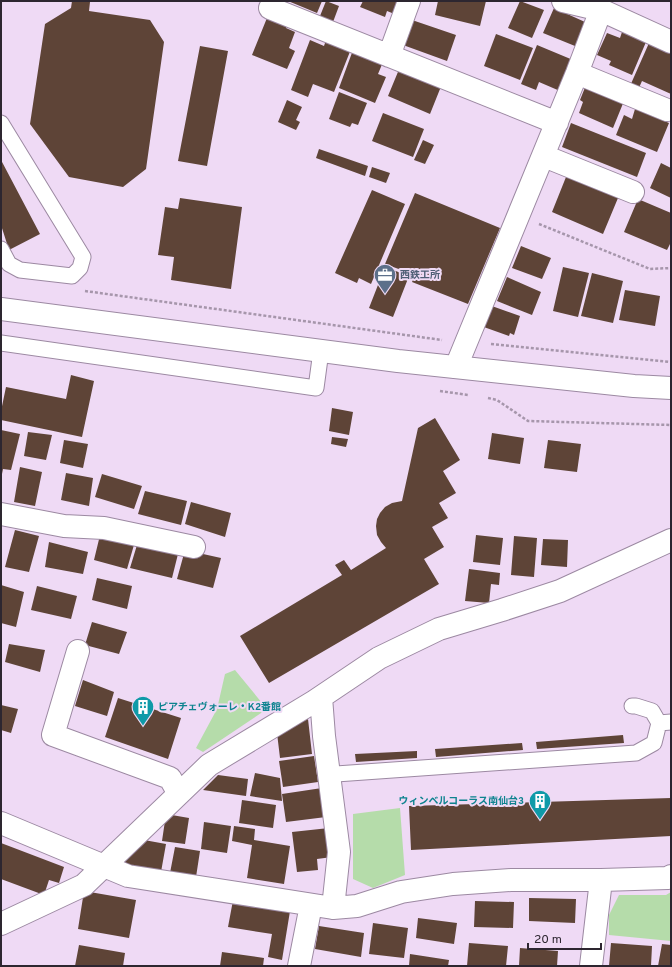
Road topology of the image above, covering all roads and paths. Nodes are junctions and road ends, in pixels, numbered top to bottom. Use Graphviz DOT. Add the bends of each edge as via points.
graph roads {
  1 [pos="409,1"];
  2 [pos="562,1"];
  3 [pos="270,8"];
  4 [pos="601,10"];
  5 [pos="671,42"];
  6 [pos="389,56"];
  7 [pos="577,73"];
  8 [pos="667,110"];
  9 [pos="1,123"];
  10 [pos="557,123"];
  11 [pos="544,156"];
  12 [pos="633,192"];
  13 [pos="518,216"];
  14 [pos="1,249"];
  15 [pos="671,268"];
  16 [pos="79,290"];
  17 [pos="1,309"];
  18 [pos="449,340"];
  19 [pos="1,343"];
  20 [pos="484,344"];
  21 [pos="321,351"];
  22 [pos="671,362"];
  23 [pos="456,368"];
  24 [pos="671,388"];
  25 [pos="488,398"];
  26 [pos="671,425"];
  27 [pos="1,514"];
  28 [pos="671,540"];
  29 [pos="194,547"];
  30 [pos="78,652"];
  31 [pos="321,696"];
  32 [pos="632,706"];
  33 [pos="665,722"];
  34 [pos="331,782"];
  35 [pos="180,794"];
  36 [pos="1,823"];
  37 [pos="105,866"];
  38 [pos="671,876"];
  39 [pos="600,880"];
  40 [pos="311,905"];
  41 [pos="333,908"];
  42 [pos="1,924"];
  43 [pos="300,966"];
  44 [pos="591,966"];
  1 -- 6 [label="street"];
  2 -- 4 [label="street"];
  3 -- 6 [label="street"];
  4 -- 5 [label="street"];
  4 -- 7 [label="street"];
  6 -- 10 [label="street"];
  7 -- 8 [label="street"];
  7 -- 10 [label="street"];
  9 -- 14 [label="lane" via="83,257 80,268 72,276 20,270 9,264"];
  10 -- 11 [label="street"];
  11 -- 12 [label="street"];
  11 -- 13 [label="street"];
  13 -- 15 [label="path" via="650,269"];
  13 -- 23 [label="street"];
  16 -- 18 [label="path"];
  17 -- 21 [label="street"];
  19 -- 21 [label="lane" via="316,388"];
  20 -- 22 [label="path"];
  21 -- 23 [label="street"];
  23 -- 24 [label="street"];
  25 -- 26 [label="path" via="497,400 528,421"];
  27 -- 29 [label="street" via="64,526 104,528"];
  28 -- 31 [label="street" via="560,591 440,628 379,658"];
  30 -- 35 [label="street" via="53,735 170,778"];
  31 -- 34 [label="street"];
  31 -- 35 [label="street" via="209,765"];
  32 -- 33 [label="lane" via="652,710"];
  33 -- 34 [label="lane" via="654,743 636,753 336,774"];
  34 -- 41 [label="street" via="339,852"];
  35 -- 37 [label="street"];
  36 -- 37 [label="street"];
  37 -- 40 [label="street" via="128,876"];
  37 -- 42 [label="street" via="84,885"];
  38 -- 39 [label="street"];
  39 -- 41 [label="street" via="512,880 453,884 401,892 357,906"];
  39 -- 44 [label="street"];
  40 -- 41 [label="street"];
  40 -- 43 [label="street"];
}
